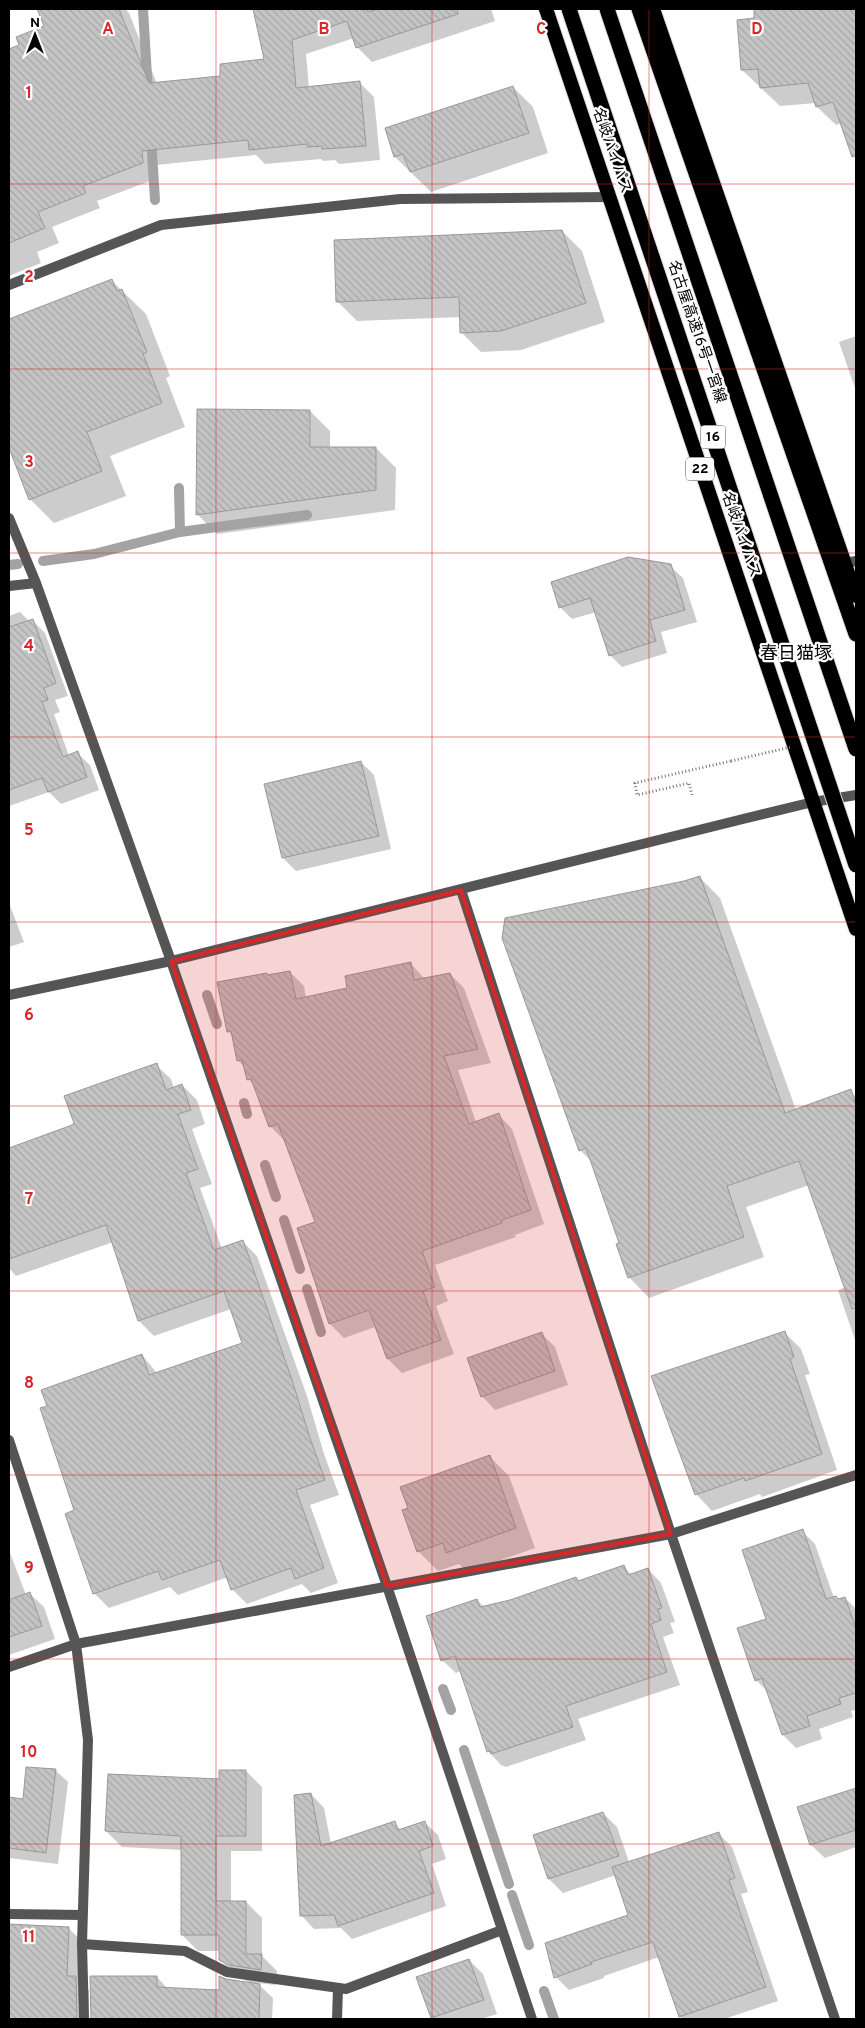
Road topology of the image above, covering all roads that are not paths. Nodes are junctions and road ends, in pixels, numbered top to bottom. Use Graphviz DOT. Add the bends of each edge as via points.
graph roads {
  1 [pos="546,9"];
  2 [pos="569,9"];
  3 [pos="607,9"];
  4 [pos="639,9"];
  5 [pos="653,9"];
  6 [pos="609,197"];
  7 [pos="9,285"];
  8 [pos="9,518"];
  9 [pos="13,542"];
  10 [pos="851,562"];
  11 [pos="36,583"];
  12 [pos="9,586"];
  13 [pos="856,596"];
  14 [pos="856,634"];
  15 [pos="856,749"];
  16 [pos="856,795"];
  17 [pos="813,802"];
  18 [pos="856,865"];
  19 [pos="460,890"];
  20 [pos="856,929"];
  21 [pos="171,961"];
  22 [pos="9,995"];
  23 [pos="9,1440"];
  24 [pos="856,1474"];
  25 [pos="671,1534"];
  26 [pos="387,1586"];
  27 [pos="76,1644"];
  28 [pos="9,1667"];
  29 [pos="9,1914"];
  30 [pos="83,1915"];
  31 [pos="502,1930"];
  32 [pos="82,1944"];
  33 [pos="338,1988"];
  34 [pos="84,2019"];
  35 [pos="337,2019"];
  36 [pos="532,2019"];
  37 [pos="836,2019"];
  1 -- 6 [label="highway, 名岐バイパス / 22"];
  2 -- 18 [label="highway, 名古屋高速16号一宮線 / 16, bridge"];
  3 -- 15 [label="highway, bridge"];
  4 -- 14 [label="highway"];
  5 -- 10 [label="highway"];
  6 -- 7 [label="street" via="400,199 161,225"];
  6 -- 17 [label="highway, 名岐バイパス / 22"];
  8 -- 9 [label="street"];
  9 -- 11 [label="street"];
  10 -- 13 [label="highway"];
  11 -- 12 [label="street"];
  11 -- 21 [label="street"];
  16 -- 17 [label="street"];
  17 -- 19 [label="street"];
  17 -- 20 [label="highway, 名岐バイパス / 22"];
  19 -- 21 [label="street"];
  19 -- 25 [label="street"];
  21 -- 22 [label="street"];
  21 -- 26 [label="street"];
  23 -- 27 [label="street"];
  24 -- 25 [label="street"];
  25 -- 26 [label="street"];
  25 -- 37 [label="street"];
  26 -- 27 [label="street"];
  26 -- 31 [label="street"];
  27 -- 28 [label="street"];
  27 -- 30 [label="street" via="88,1740"];
  29 -- 30 [label="street"];
  30 -- 32 [label="street"];
  31 -- 33 [label="street" via="346,1989"];
  31 -- 36 [label="street"];
  32 -- 33 [label="street" via="185,1951 227,1972"];
  32 -- 34 [label="street"];
  33 -- 35 [label="street"];
}
